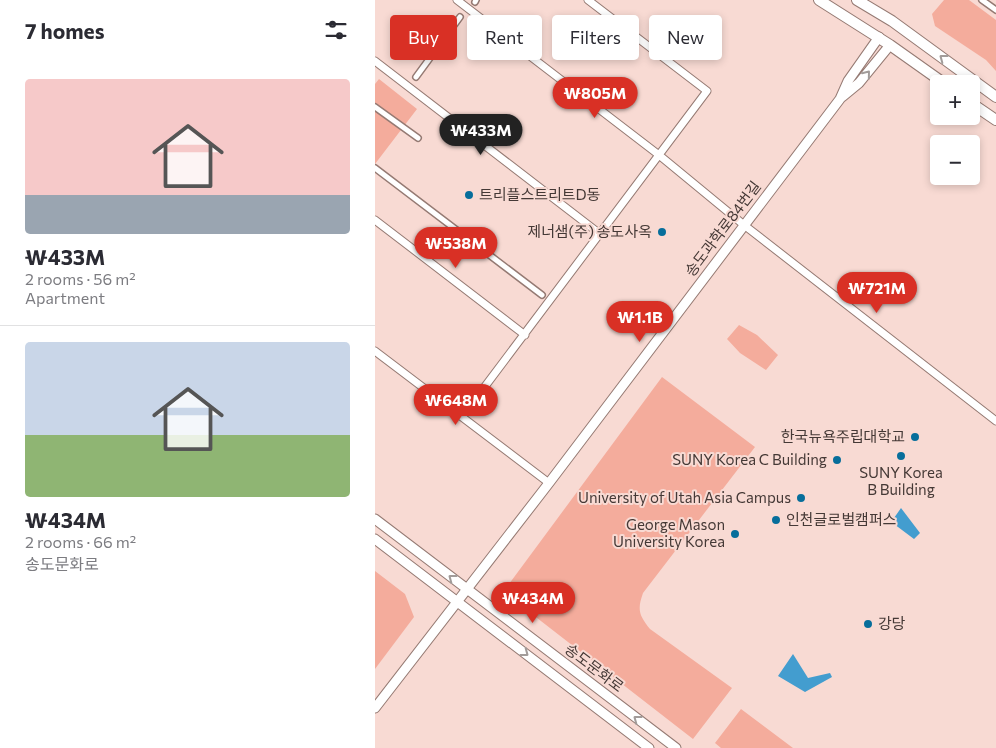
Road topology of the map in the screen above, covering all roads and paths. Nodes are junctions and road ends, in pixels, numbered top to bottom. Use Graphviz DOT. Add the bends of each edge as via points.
graph roads {
  1 [pos="457,0"];
  2 [pos="588,0"];
  3 [pos="819,0"];
  4 [pos="857,0"];
  5 [pos="982,0"];
  6 [pos="996,10"];
  7 [pos="460,17"];
  8 [pos="879,37"];
  9 [pos="890,45"];
  10 [pos="375,61"];
  11 [pos="932,75"];
  12 [pos="416,77"];
  13 [pos="996,98"];
  14 [pos="840,99"];
  15 [pos="375,107"];
  16 [pos="980,108"];
  17 [pos="996,120"];
  18 [pos="417,138"];
  19 [pos="659,155"];
  20 [pos="375,168"];
  21 [pos="375,220"];
  22 [pos="744,225"];
  23 [pos="600,234"];
  24 [pos="542,295"];
  25 [pos="525,335"];
  26 [pos="375,351"];
  27 [pos="462,417"];
  28 [pos="996,421"];
  29 [pos="549,483"];
  30 [pos="375,519"];
  31 [pos="375,539"];
  32 [pos="467,589"];
  33 [pos="457,601"];
  34 [pos="375,708"];
  35 [pos="649,748"];
  36 [pos="676,748"];
  1 -- 19 [label="street"];
  2 -- 19 [label="street" via="707,91"];
  3 -- 8 [label="main road"];
  13 -- 4 [label="main road, one-way" via="892,21"];
  5 -- 6 [label="street"];
  7 -- 12 [label="street"];
  8 -- 9 [label="main road"];
  8 -- 14 [label="street, 송도과학로84번길" via="848,81"];
  9 -- 11 [label="main road"];
  14 -- 9 [label="street, one-way" via="859,83"];
  10 -- 23 [label="street"];
  14 -- 22 [label="street, 송도과학로84번길"];
  15 -- 18 [label="street"];
  16 -- 17 [label="main road"];
  19 -- 22 [label="street"];
  19 -- 23 [label="street"];
  20 -- 24 [label="street"];
  21 -- 25 [label="street"];
  22 -- 28 [label="street"];
  22 -- 29 [label="street, 송도과학로84번길"];
  23 -- 25 [label="street"];
  25 -- 27 [label="street"];
  26 -- 27 [label="street"];
  27 -- 29 [label="street"];
  29 -- 32 [label="street, 송도과학로84번길"];
  32 -- 30 [label="street, 송도문화로, one-way"];
  31 -- 33 [label="street, 송도문화로"];
  32 -- 33 [label="street, 송도과학로84번길"];
  36 -- 32 [label="street, 송도문화로, one-way"];
  33 -- 34 [label="street, 송도과학로84번길"];
  33 -- 35 [label="street, 송도문화로, one-way"];
}
